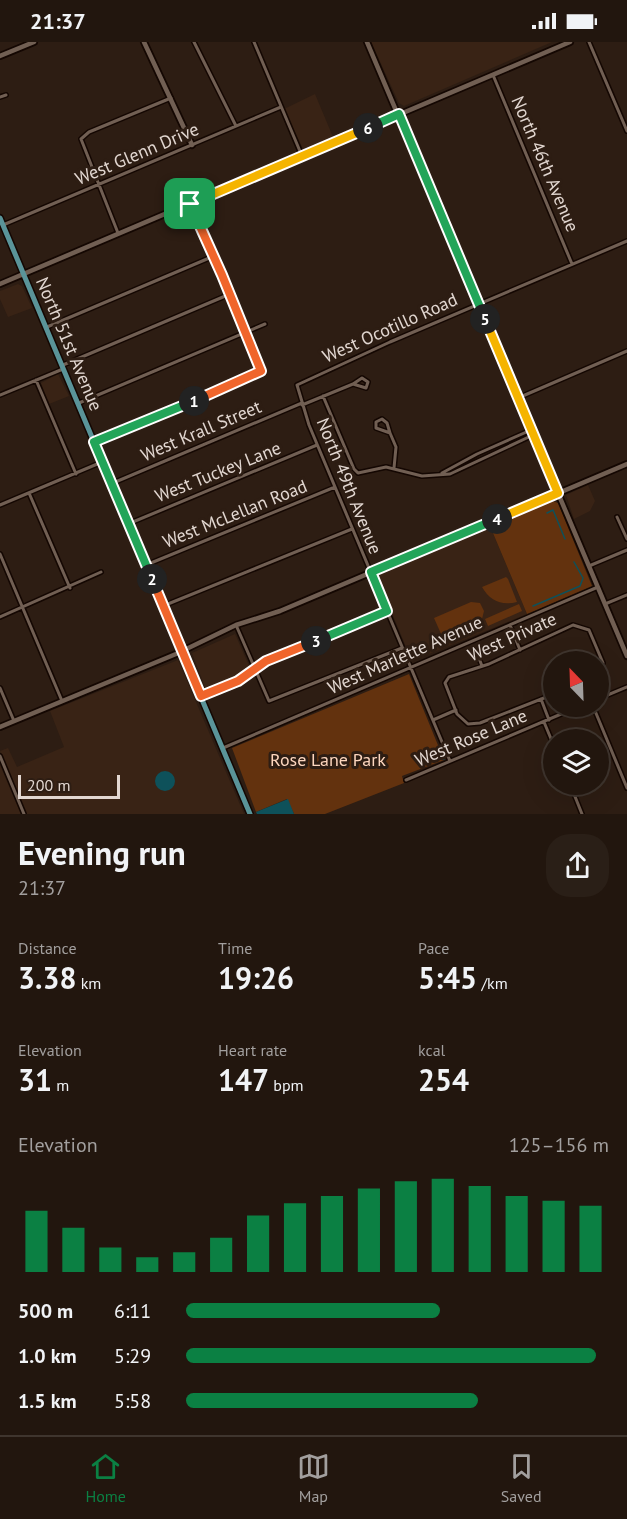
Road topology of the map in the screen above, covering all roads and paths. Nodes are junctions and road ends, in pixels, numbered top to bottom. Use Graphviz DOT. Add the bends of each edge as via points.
graph roads {
  1 [pos="33,42"];
  2 [pos="144,42"];
  3 [pos="195,42"];
  4 [pos="254,42"];
  5 [pos="367,42"];
  6 [pos="570,42"];
  7 [pos="589,42"];
  8 [pos="0,56"];
  9 [pos="493,75"];
  10 [pos="6,95"];
  11 [pos="0,97"];
  12 [pos="171,98"];
  13 [pos="281,107"];
  14 [pos="399,114"];
  15 [pos="236,126"];
  16 [pos="627,131"];
  17 [pos="192,145"];
  18 [pos="302,156"];
  19 [pos="98,185"];
  20 [pos="190,204"];
  21 [pos="0,218"];
  22 [pos="3,225"];
  23 [pos="118,233"];
  24 [pos="627,241"];
  25 [pos="214,256"];
  26 [pos="572,264"];
  27 [pos="23,274"];
  28 [pos="0,284"];
  29 [pos="230,294"];
  30 [pos="479,304"];
  31 [pos="265,324"];
  32 [pos="46,327"];
  33 [pos="246,332"];
  34 [pos="627,351"];
  35 [pos="62,367"];
  36 [pos="36,380"];
  37 [pos="353,384"];
  38 [pos="297,385"];
  39 [pos="0,395"];
  40 [pos="323,396"];
  41 [pos="518,398"];
  42 [pos="78,404"];
  43 [pos="302,404"];
  44 [pos="532,432"];
  45 [pos="390,433"];
  46 [pos="94,442"];
  47 [pos="317,445"];
  48 [pos="102,462"];
  49 [pos="627,464"];
  50 [pos="394,468"];
  51 [pos="76,474"];
  52 [pos="111,483"];
  53 [pos="335,487"];
  54 [pos="29,493"];
  55 [pos="558,493"];
  56 [pos="0,505"];
  57 [pos="617,517"];
  58 [pos="129,524"];
  59 [pos="352,529"];
  60 [pos="627,539"];
  61 [pos="627,550"];
  62 [pos="0,554"];
  63 [pos="146,565"];
  64 [pos="589,566"];
  65 [pos="100,572"];
  66 [pos="371,572"];
  67 [pos="598,587"];
  68 [pos="70,588"];
  69 [pos="627,595"];
  70 [pos="605,604"];
  71 [pos="163,606"];
  72 [pos="22,608"];
  73 [pos="387,611"];
  74 [pos="0,616"];
  75 [pos="510,624"];
  76 [pos="236,625"];
  77 [pos="624,641"];
  78 [pos="402,648"];
  79 [pos="475,648"];
  80 [pos="520,650"];
  81 [pos="182,651"];
  82 [pos="598,651"];
  83 [pos="627,656"];
  84 [pos="482,666"];
  85 [pos="411,667"];
  86 [pos="254,668"];
  87 [pos="627,687"];
  88 [pos="0,688"];
  89 [pos="609,694"];
  90 [pos="201,696"];
  91 [pos="541,699"];
  92 [pos="62,701"];
  93 [pos="456,710"];
  94 [pos="556,717"];
  95 [pos="598,717"];
  96 [pos="433,720"];
  97 [pos="549,720"];
  98 [pos="14,721"];
  99 [pos="544,722"];
  100 [pos="0,727"];
  101 [pos="547,729"];
  102 [pos="223,748"];
  103 [pos="0,756"];
  104 [pos="450,761"];
  105 [pos="406,780"];
  106 [pos="627,788"];
  107 [pos="574,795"];
  108 [pos="24,814"];
  109 [pos="250,814"];
  110 [pos="582,814"];
  1 -- 8 [label="street"];
  2 -- 12 [label="street"];
  3 -- 15 [label="street"];
  4 -- 13 [label="street"];
  5 -- 14 [label="street"];
  6 -- 9 [label="street"];
  7 -- 16 [label="street"];
  9 -- 14 [label="street"];
  9 -- 26 [label="street, North 46th Avenue"];
  10 -- 11 [label="street"];
  12 -- 17 [label="street"];
  12 -- 19 [label="street" via="89,132 81,139"];
  13 -- 15 [label="street, West Glenn Drive"];
  13 -- 18 [label="street"];
  14 -- 18 [label="street"];
  14 -- 30 [label="street"];
  15 -- 17 [label="street, West Glenn Drive"];
  17 -- 19 [label="street, West Glenn Drive"];
  18 -- 20 [label="street"];
  19 -- 22 [label="street, West Glenn Drive"];
  19 -- 23 [label="street"];
  20 -- 23 [label="street"];
  20 -- 25 [label="street"];
  21 -- 22 [label="main road, North 51st Avenue"];
  22 -- 27 [label="main road, North 51st Avenue"];
  23 -- 27 [label="street"];
  24 -- 26 [label="street, West Ocotillo Road"];
  25 -- 29 [label="street"];
  25 -- 32 [label="street"];
  26 -- 30 [label="street, West Ocotillo Road"];
  27 -- 28 [label="street"];
  27 -- 32 [label="main road, North 51st Avenue"];
  29 -- 33 [label="street"];
  29 -- 35 [label="street"];
  30 -- 38 [label="street, West Ocotillo Road"];
  30 -- 41 [label="street"];
  31 -- 33 [label="street"];
  32 -- 35 [label="main road, North 51st Avenue"];
  33 -- 42 [label="street"];
  33 -- 46 [label="street" via="261,371"];
  34 -- 41 [label="street"];
  35 -- 36 [label="street"];
  35 -- 42 [label="main road, North 51st Avenue"];
  36 -- 39 [label="street"];
  36 -- 51 [label="street"];
  37 -- 37 [label="street, West Krall Street" via="363,389 369,384 362,378"];
  37 -- 40 [label="street, West Krall Street"];
  38 -- 43 [label="street, North 49th Avenue"];
  40 -- 43 [label="street, West Krall Street"];
  40 -- 50 [label="street" via="356,472"];
  41 -- 44 [label="street"];
  42 -- 46 [label="main road, North 51st Avenue"];
  43 -- 47 [label="street, North 49th Avenue"];
  43 -- 52 [label="street, West Krall Street"];
  44 -- 50 [label="street" via="450,474 422,476"];
  44 -- 55 [label="street"];
  45 -- 45 [label="street" via="386,421 378,421 378,430"];
  45 -- 50 [label="street" via="396,447"];
  46 -- 48 [label="main road, North 51st Avenue"];
  47 -- 53 [label="street, North 49th Avenue"];
  47 -- 58 [label="street, West Tuckey Lane"];
  48 -- 51 [label="street"];
  48 -- 52 [label="main road, North 51st Avenue"];
  49 -- 55 [label="street"];
  51 -- 54 [label="street"];
  52 -- 58 [label="main road, North 51st Avenue"];
  53 -- 59 [label="street, North 49th Avenue"];
  53 -- 63 [label="street, West McLellan Road"];
  54 -- 56 [label="street"];
  54 -- 68 [label="street"];
  55 -- 64 [label="street"];
  55 -- 66 [label="street"];
  57 -- 60 [label="street"];
  58 -- 63 [label="main road, North 51st Avenue"];
  59 -- 66 [label="street, North 49th Avenue"];
  59 -- 71 [label="street"];
  61 -- 64 [label="street"];
  62 -- 72 [label="street"];
  63 -- 71 [label="main road, North 51st Avenue"];
  64 -- 67 [label="street"];
  65 -- 68 [label="street"];
  66 -- 73 [label="street, North 49th Avenue"];
  66 -- 76 [label="street" via="280,611"];
  67 -- 70 [label="street"];
  67 -- 75 [label="street, West Marlette Avenue"];
  68 -- 72 [label="street"];
  69 -- 70 [label="street"];
  70 -- 77 [label="street"];
  71 -- 81 [label="main road, North 51st Avenue"];
  72 -- 74 [label="street"];
  72 -- 92 [label="street"];
  73 -- 78 [label="street, North 49th Avenue"];
  73 -- 86 [label="street"];
  75 -- 80 [label="street"];
  75 -- 85 [label="street, West Marlette Avenue"];
  76 -- 81 [label="street"];
  76 -- 86 [label="street"];
  77 -- 83 [label="street"];
  78 -- 85 [label="street, North 49th Avenue"];
  78 -- 86 [label="street" via="269,701"];
  79 -- 84 [label="street"];
  80 -- 82 [label="street, West Private" via="571,626 589,630"];
  80 -- 84 [label="street, West Private"];
  81 -- 90 [label="main road, North 51st Avenue"];
  81 -- 92 [label="street"];
  84 -- 93 [label="street, West Private" via="446,680"];
  85 -- 96 [label="street, North 49th Avenue"];
  85 -- 102 [label="street, West Marlette Avenue"];
  86 -- 90 [label="street" via="238,681"];
  87 -- 89 [label="street"];
  88 -- 98 [label="street"];
  90 -- 102 [label="main road, North 51st Avenue"];
  91 -- 93 [label="street" via="480,723 468,724"];
  91 -- 97 [label="street"];
  92 -- 98 [label="street"];
  93 -- 96 [label="street"];
  94 -- 97 [label="street, West Rose Lane"];
  95 -- 106 [label="street"];
  96 -- 104 [label="street, North 49th Avenue"];
  97 -- 99 [label="street, West Rose Lane"];
  98 -- 100 [label="street"];
  99 -- 101 [label="street"];
  99 -- 104 [label="street, West Rose Lane"];
  102 -- 109 [label="main road, North 51st Avenue"];
  103 -- 108 [label="street"];
  104 -- 105 [label="street, West Rose Lane"];
  107 -- 110 [label="street"];
}
